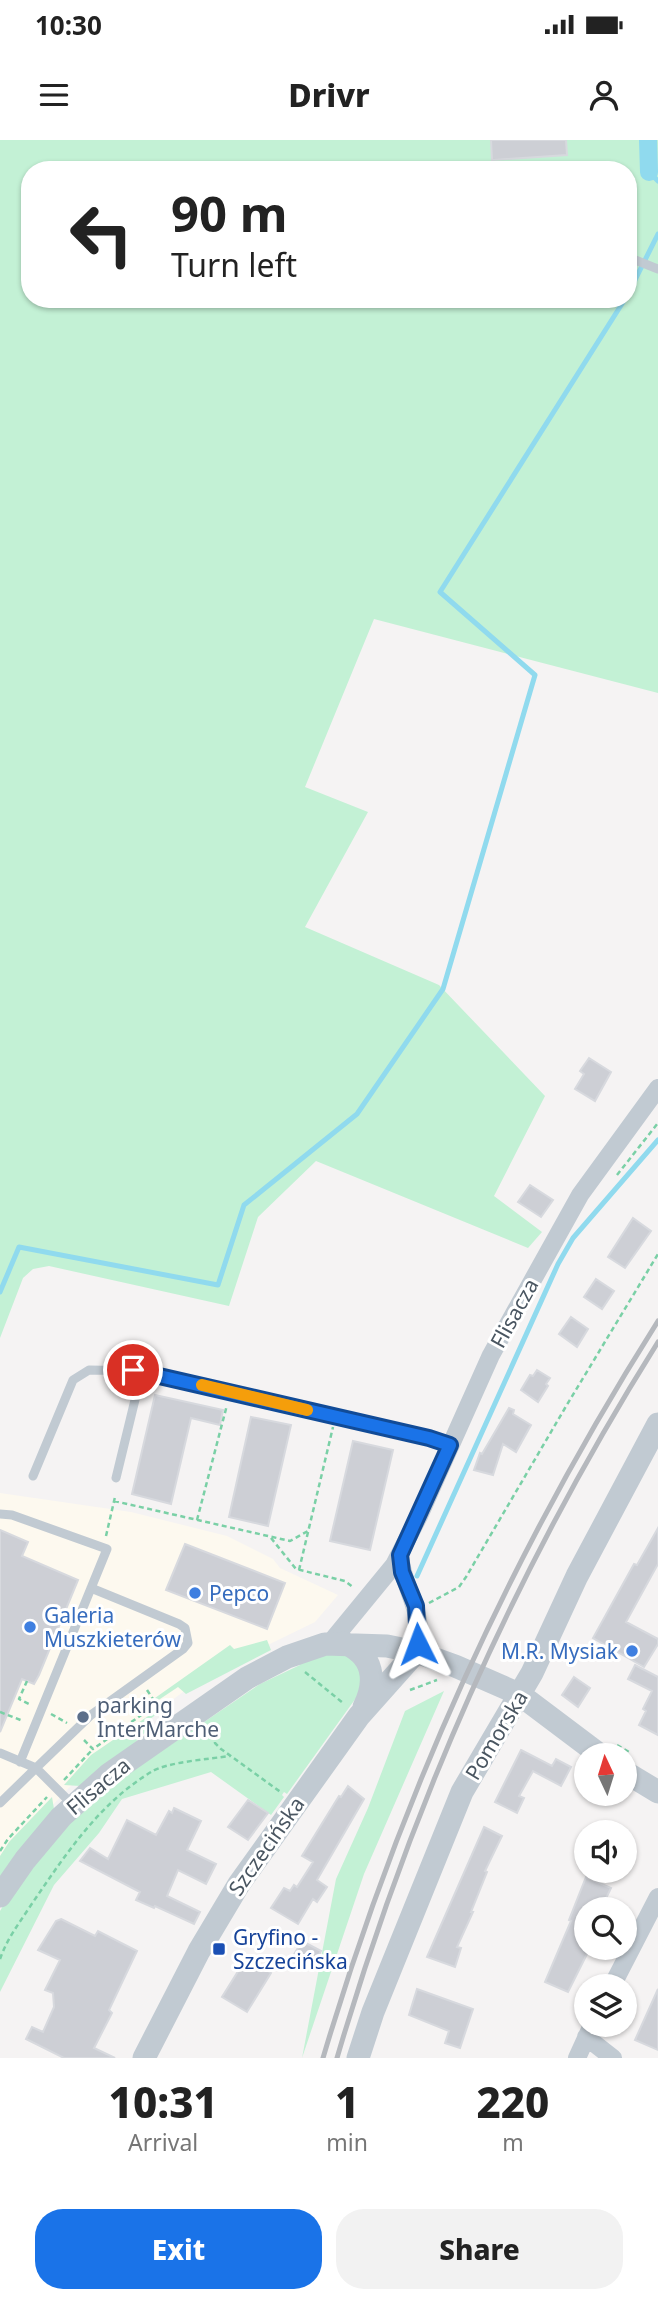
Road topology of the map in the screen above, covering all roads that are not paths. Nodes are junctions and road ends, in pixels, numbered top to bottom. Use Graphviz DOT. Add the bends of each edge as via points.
graph roads {
  1 [pos="637,261"];
  2 [pos="658,269"];
  3 [pos="658,1088"];
  4 [pos="142,1371"];
  5 [pos="658,1424"];
  6 [pos="450,1445"];
  7 [pos="33,1476"];
  8 [pos="116,1478"];
  9 [pos="0,1514"];
  10 [pos="400,1555"];
  11 [pos="91,1588"];
  12 [pos="337,1643"];
  13 [pos="415,1652"];
  14 [pos="519,1694"];
  15 [pos="354,1712"];
  16 [pos="584,1743"];
  17 [pos="0,1753"];
  18 [pos="20,1762"];
  19 [pos="36,1768"];
  20 [pos="637,1779"];
  21 [pos="658,1792"];
  22 [pos="0,1803"];
  23 [pos="73,1805"];
  24 [pos="0,1896"];
  25 [pos="658,1896"];
  26 [pos="618,1974"];
  27 [pos="586,2037"];
  28 [pos="594,2037"];
  29 [pos="145,2058"];
  30 [pos="358,2058"];
  31 [pos="577,2058"];
  32 [pos="613,2058"];
  1 -- 2 [label="lane"];
  3 -- 6 [label="street, Flisacza" via="580,1195 491,1355"];
  4 -- 6 [label="lane"];
  4 -- 7 [label="lane" via="89,1370 73,1380"];
  4 -- 8 [label="lane"];
  5 -- 14 [label="street, Pomorska"];
  6 -- 10 [label="street, Flisacza"];
  9 -- 11 [label="lane" via="107,1549"];
  10 -- 12 [label="street, Flisacza"];
  10 -- 13 [label="street" via="416,1606 419,1634"];
  11 -- 18 [label="lane"];
  11 -- 19 [label="lane" via="179,1624 185,1628 188,1643 92,1715"];
  12 -- 13 [label="street, Flisacza"];
  12 -- 15 [label="street" via="353,1647 373,1678 371,1692"];
  12 -- 23 [label="street, Flisacza" via="287,1657 235,1685 152,1742"];
  13 -- 14 [label="street, Flisacza"];
  13 -- 15 [label="street, Szczecińska"];
  14 -- 16 [label="street, Flisacza"];
  14 -- 30 [label="street, Pomorska" via="462,1792"];
  15 -- 29 [label="street, Szczecińska" via="223,1908"];
  17 -- 18 [label="lane"];
  18 -- 19 [label="lane"];
  19 -- 22 [label="lane"];
  19 -- 23 [label="lane"];
  20 -- 21 [label="street"];
  23 -- 24 [label="street, Flisacza" via="32,1850"];
  25 -- 26 [label="street"];
  27 -- 31 [label="street"];
  28 -- 32 [label="street"];
}
